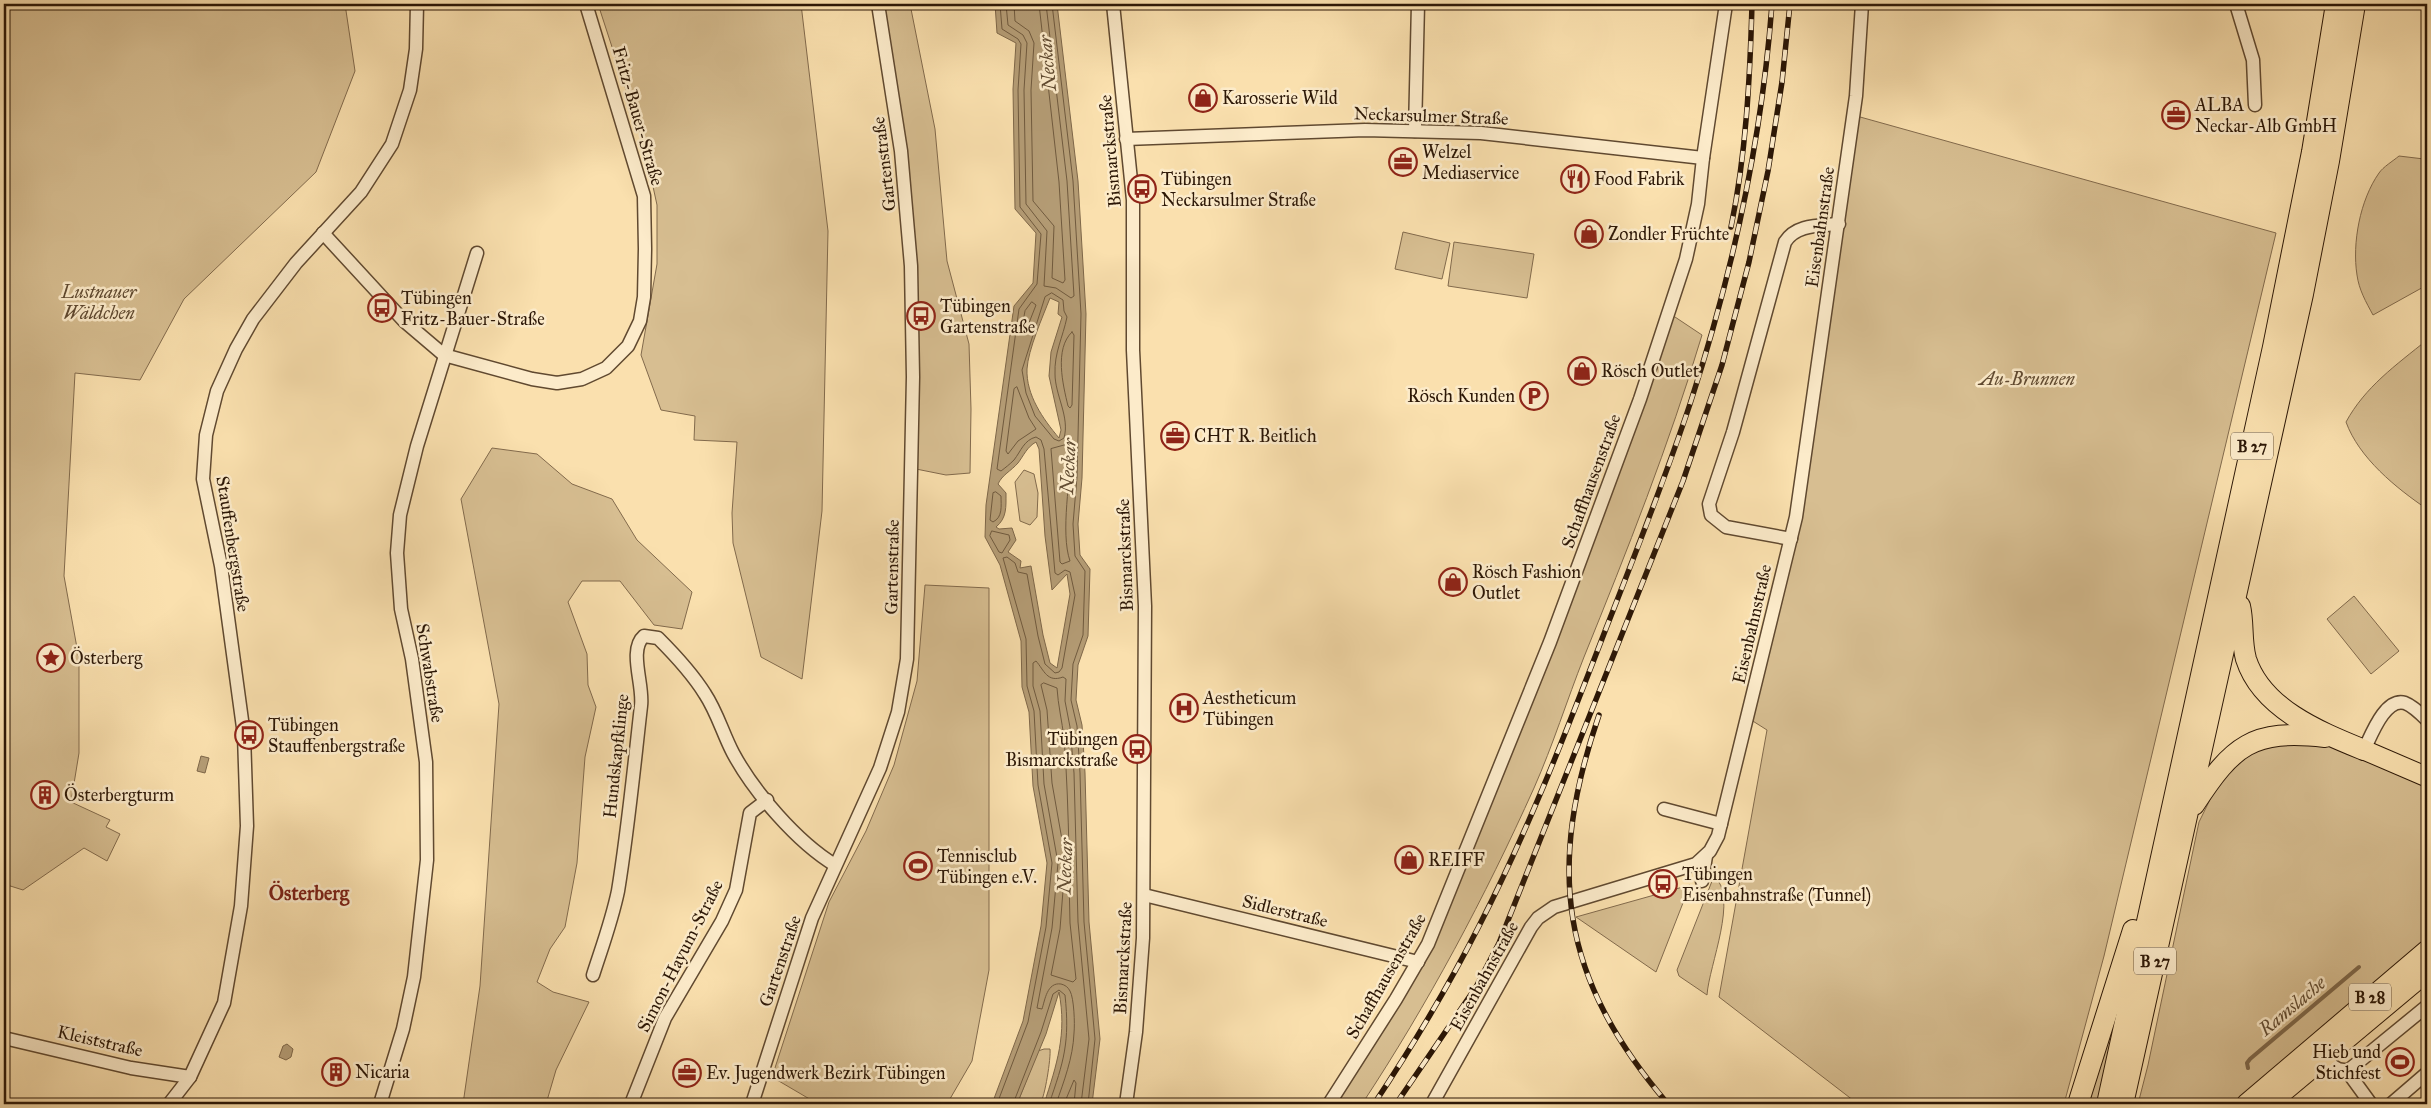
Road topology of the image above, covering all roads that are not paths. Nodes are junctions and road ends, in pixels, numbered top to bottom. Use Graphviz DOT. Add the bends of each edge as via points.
graph roads {
  1 [pos="417,4"];
  2 [pos="586,4"];
  3 [pos="878,4"];
  4 [pos="1113,4"];
  5 [pos="1418,4"];
  6 [pos="1726,4"];
  7 [pos="1862,4"];
  8 [pos="2236,4"];
  9 [pos="2336,4"];
  10 [pos="2356,8"];
  11 [pos="2255,105"];
  12 [pos="1415,131"];
  13 [pos="1126,138"];
  14 [pos="1703,158"];
  15 [pos="1839,224"];
  16 [pos="323,233"];
  17 [pos="477,253"];
  18 [pos="444,355"];
  19 [pos="1791,539"];
  20 [pos="2236,589"];
  21 [pos="2427,720"];
  22 [pos="2332,737"];
  23 [pos="2364,750"];
  24 [pos="2427,777"];
  25 [pos="766,800"];
  26 [pos="1664,809"];
  27 [pos="2186,817"];
  28 [pos="1721,824"];
  29 [pos="1706,856"];
  30 [pos="835,865"];
  31 [pos="1702,881"];
  32 [pos="2154,892"];
  33 [pos="1144,895"];
  34 [pos="2427,950"];
  35 [pos="1418,962"];
  36 [pos="2427,972"];
  37 [pos="593,975"];
  38 [pos="2427,1006"];
  39 [pos="4,1038"];
  40 [pos="2319,1051"];
  41 [pos="2347,1071"];
  42 [pos="2427,1073"];
  43 [pos="190,1076"];
  44 [pos="169,1104"];
  45 [pos="380,1104"];
  46 [pos="631,1104"];
  47 [pos="752,1104"];
  48 [pos="1126,1104"];
  49 [pos="1329,1104"];
  50 [pos="1432,1104"];
  51 [pos="2078,1104"];
  52 [pos="2108,1104"];
  53 [pos="2123,1104"];
  54 [pos="2246,1104"];
  55 [pos="2269,1104"];
  56 [pos="2371,1104"];
  57 [pos="2391,1104"];
  1 -- 16 [label="street, Stauffenbergstraße" via="414,71 398,128 373,176"];
  2 -- 18 [label="street, Fritz-Bauer-Straße" via="644,196 646,249 640,321 628,346 606,368 570,382 532,379"];
  3 -- 30 [label="street, Gartenstraße" via="901,151 911,266 913,377 908,631 902,689 890,739 873,785"];
  4 -- 13 [label="street, Bismarckstraße"];
  5 -- 12 [label="street"];
  6 -- 14 [label="street, Schaffhausenstraße"];
  7 -- 15 [label="street, Eisenbahnstraße" via="1858,79"];
  8 -- 11 [label="street" via="2253,60"];
  9 -- 32 [label="highway, B 27" via="2312,152 2273,347"];
  10 -- 20 [label="highway, B 27" via="2305,285"];
  12 -- 13 [label="street, Neckarsulmer Straße"];
  12 -- 14 [label="street, Neckarsulmer Straße" via="1481,133"];
  13 -- 33 [label="street, Bismarckstraße" via="1133,200 1134,350 1145,606"];
  14 -- 35 [label="street, Schaffhausenstraße" via="1698,204 1686,260 1640,399 1536,678 1443,909"];
  15 -- 19 [label="street, Eisenbahnstraße"];
  15 -- 19 [label="street" via="1798,229 1785,242 1734,432 1709,504 1711,515 1726,527"];
  16 -- 18 [label="street, Fritz-Bauer-Straße" via="404,321"];
  16 -- 43 [label="street, Stauffenbergstraße" via="282,279 243,336 217,391 206,435 203,478 221,566 245,744 247,826 241,906 224,1003"];
  17 -- 18 [label="street, Schwabstraße"];
  18 -- 45 [label="street, Schwabstraße" via="412,460 398,535 401,609 412,659 426,762 427,860 414,978 403,1029"];
  19 -- 28 [label="street, Eisenbahnstraße"];
  20 -- 22 [label="highway" via="2242,613 2245,654 2258,684 2285,710"];
  20 -- 27 [label="highway, B 27"];
  21 -- 23 [label="street" via="2407,704 2391,705 2375,726"];
  22 -- 23 [label="highway"];
  22 -- 27 [label="highway" via="2273,736 2243,747 2214,776"];
  23 -- 24 [label="main road"];
  25 -- 30 [label="street, Hundskapfklinge" via="806,844"];
  25 -- 37 [label="street, Hundskapfklinge" via="740,765 697,681 658,638 644,636 638,641 636,652 642,702 618,890"];
  25 -- 46 [label="street, Simon-Hayum-Straße" via="750,813 736,890 722,921 665,1018"];
  26 -- 28 [label="street"];
  27 -- 53 [label="highway, B 27"];
  28 -- 29 [label="street, Eisenbahnstraße"];
  29 -- 31 [label="street"];
  29 -- 50 [label="street, Eisenbahnstraße" via="1684,869 1554,907 1538,918"];
  30 -- 47 [label="street, Gartenstraße" via="800,953"];
  32 -- 51 [label="highway" via="2140,908"];
  32 -- 52 [label="highway, B 27"];
  33 -- 35 [label="street, Sidlerstraße"];
  33 -- 48 [label="street, Bismarckstraße" via="1137,1022"];
  34 -- 40 [label="main road, B 28"];
  35 -- 49 [label="street, Schaffhausenstraße"];
  36 -- 40 [label="main road, B 28"];
  38 -- 41 [label="street"];
  39 -- 43 [label="street, Kleiststraße" via="131,1068"];
  40 -- 41 [label="street" via="2336,1068"];
  40 -- 54 [label="main road, B 28"];
  40 -- 55 [label="main road, B 28"];
  41 -- 56 [label="street"];
  42 -- 57 [label="street"];
  43 -- 44 [label="street, Stauffenbergstraße"];
}
